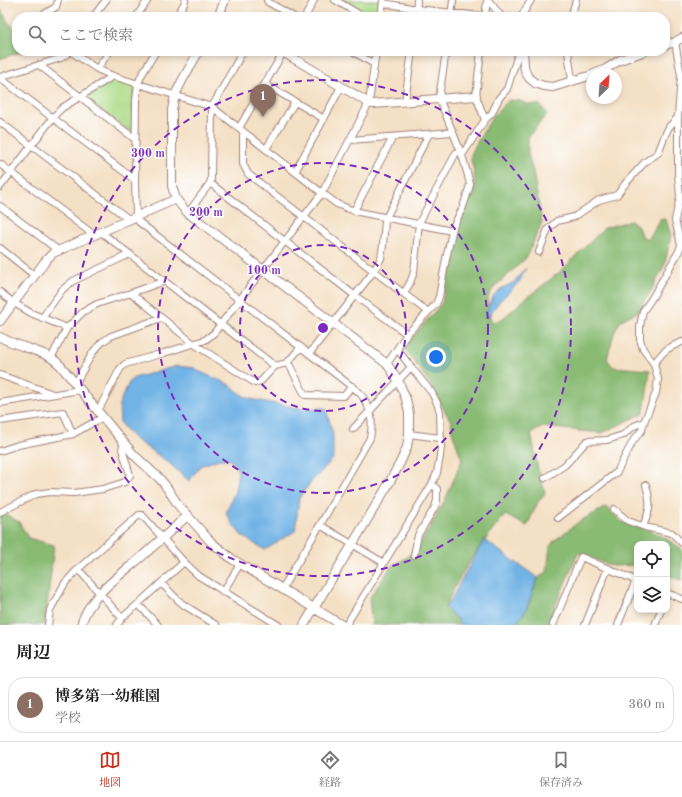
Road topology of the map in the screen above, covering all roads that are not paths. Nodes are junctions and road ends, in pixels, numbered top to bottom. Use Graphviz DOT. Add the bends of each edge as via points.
graph roads {
  1 [pos="58,0"];
  2 [pos="106,0"];
  3 [pos="148,0"];
  4 [pos="185,0"];
  5 [pos="225,0"];
  6 [pos="267,0"];
  7 [pos="314,0"];
  8 [pos="335,0"];
  9 [pos="417,0"];
  10 [pos="453,0"];
  11 [pos="487,0"];
  12 [pos="531,0"];
  13 [pos="576,0"];
  14 [pos="383,1"];
  15 [pos="417,9"];
  16 [pos="48,12"];
  17 [pos="97,12"];
  18 [pos="140,12"];
  19 [pos="179,12"];
  20 [pos="222,12"];
  21 [pos="285,12"];
  22 [pos="308,12"];
  23 [pos="355,12"];
  24 [pos="382,12"];
  25 [pos="417,12"];
  26 [pos="434,12"];
  27 [pos="451,12"];
  28 [pos="485,12"];
  29 [pos="498,12"];
  30 [pos="524,12"];
  31 [pos="572,12"];
  32 [pos="678,40"];
  33 [pos="64,56"];
  34 [pos="78,56"];
  35 [pos="106,56"];
  36 [pos="153,56"];
  37 [pos="196,56"];
  38 [pos="240,56"];
  39 [pos="281,56"];
  40 [pos="290,56"];
  41 [pos="360,56"];
  42 [pos="375,56"];
  43 [pos="411,56"];
  44 [pos="445,56"];
  45 [pos="480,56"];
  46 [pos="517,56"];
  47 [pos="523,56"];
  48 [pos="569,56"];
  49 [pos="631,56"];
  50 [pos="374,64"];
  51 [pos="39,65"];
  52 [pos="608,68"];
  53 [pos="97,69"];
  54 [pos="113,76"];
  55 [pos="586,76"];
  56 [pos="0,78"];
  57 [pos="572,81"];
  58 [pos="138,84"];
  59 [pos="265,84"];
  60 [pos="341,87"];
  61 [pos="175,95"];
  62 [pos="476,96"];
  63 [pos="80,97"];
  64 [pos="439,98"];
  65 [pos="405,101"];
  66 [pos="295,102"];
  67 [pos="369,103"];
  68 [pos="212,107"];
  69 [pos="680,117"];
  70 [pos="52,118"];
  71 [pos="324,119"];
  72 [pos="485,120"];
  73 [pos="0,122"];
  74 [pos="242,130"];
  75 [pos="453,132"];
  76 [pos="429,134"];
  77 [pos="393,137"];
  78 [pos="136,139"];
  79 [pos="350,140"];
  80 [pos="31,146"];
  81 [pos="266,149"];
  82 [pos="461,152"];
  83 [pos="0,164"];
  84 [pos="11,172"];
  85 [pos="295,172"];
  86 [pos="135,180"];
  87 [pos="210,183"];
  88 [pos="0,187"];
  89 [pos="322,193"];
  90 [pos="176,199"];
  91 [pos="0,206"];
  92 [pos="354,211"];
  93 [pos="188,213"];
  94 [pos="303,217"];
  95 [pos="133,218"];
  96 [pos="386,218"];
  97 [pos="419,225"];
  98 [pos="452,231"];
  99 [pos="98,234"];
  100 [pos="285,241"];
  101 [pos="0,248"];
  102 [pos="59,251"];
  103 [pos="539,252"];
  104 [pos="130,254"];
  105 [pos="263,269"];
  106 [pos="374,271"];
  107 [pos="34,274"];
  108 [pos="165,281"];
  109 [pos="0,292"];
  110 [pos="131,293"];
  111 [pos="404,293"];
  112 [pos="354,295"];
  113 [pos="239,299"];
  114 [pos="14,302"];
  115 [pos="428,312"];
  116 [pos="42,318"];
  117 [pos="161,318"];
  118 [pos="0,321"];
  119 [pos="333,323"];
  120 [pos="220,324"];
  121 [pos="67,328"];
  122 [pos="407,334"];
  123 [pos="0,337"];
  124 [pos="682,342"];
  125 [pos="194,344"];
  126 [pos="301,347"];
  127 [pos="397,349"];
  128 [pos="309,354"];
  129 [pos="51,358"];
  130 [pos="287,363"];
  131 [pos="387,364"];
  132 [pos="654,364"];
  133 [pos="275,366"];
  134 [pos="412,367"];
  135 [pos="0,375"];
  136 [pos="398,380"];
  137 [pos="352,386"];
  138 [pos="78,387"];
  139 [pos="54,395"];
  140 [pos="0,403"];
  141 [pos="370,410"];
  142 [pos="100,414"];
  143 [pos="0,421"];
  144 [pos="644,422"];
  145 [pos="353,429"];
  146 [pos="73,434"];
  147 [pos="409,434"];
  148 [pos="440,438"];
  149 [pos="124,443"];
  150 [pos="0,451"];
  151 [pos="545,478"];
  152 [pos="432,484"];
  153 [pos="646,485"];
  154 [pos="614,509"];
  155 [pos="0,512"];
  156 [pos="188,515"];
  157 [pos="558,518"];
  158 [pos="320,525"];
  159 [pos="643,526"];
  160 [pos="163,538"];
  161 [pos="682,543"];
  162 [pos="353,545"];
  163 [pos="414,555"];
  164 [pos="184,562"];
  165 [pos="384,563"];
  166 [pos="240,564"];
  167 [pos="608,568"];
  168 [pos="78,569"];
  169 [pos="634,579"];
  170 [pos="162,583"];
  171 [pos="634,585"];
  172 [pos="282,589"];
  173 [pos="223,592"];
  174 [pos="99,594"];
  175 [pos="670,595"];
  176 [pos="682,599"];
  177 [pos="138,604"];
  178 [pos="314,608"];
  179 [pos="660,613"];
  180 [pos="122,618"];
  181 [pos="266,622"];
  182 [pos="48,625"];
  183 [pos="81,625"];
  184 [pos="118,625"];
  185 [pos="158,625"];
  186 [pos="216,625"];
  187 [pos="278,625"];
  188 [pos="304,625"];
  189 [pos="342,625"];
  190 [pos="346,625"];
  191 [pos="553,625"];
  192 [pos="585,625"];
  193 [pos="618,625"];
  194 [pos="655,625"];
  1 -- 16 [label="street" via="56,7"];
  2 -- 17 [label="street"];
  3 -- 18 [label="street"];
  4 -- 19 [label="street"];
  5 -- 20 [label="street"];
  6 -- 21 [label="street"];
  7 -- 22 [label="street"];
  8 -- 23 [label="street"];
  9 -- 15 [label="street"];
  10 -- 27 [label="street"];
  11 -- 28 [label="street"];
  11 -- 29 [label="street"];
  12 -- 30 [label="street"];
  13 -- 31 [label="street"];
  14 -- 15 [label="street"];
  14 -- 24 [label="street"];
  15 -- 25 [label="street"];
  15 -- 26 [label="street"];
  32 -- 69 [label="street" via="681,75"];
  33 -- 51 [label="street"];
  34 -- 53 [label="street"];
  35 -- 53 [label="street"];
  36 -- 58 [label="street"];
  37 -- 61 [label="street"];
  38 -- 68 [label="street"];
  39 -- 59 [label="street"];
  40 -- 60 [label="street"];
  41 -- 50 [label="street"];
  42 -- 50 [label="street"];
  43 -- 65 [label="street"];
  44 -- 64 [label="street"];
  45 -- 62 [label="street"];
  46 -- 72 [label="street" via="507,89"];
  47 -- 57 [label="street" via="526,73 535,83 553,86"];
  48 -- 57 [label="street"];
  49 -- 52 [label="street"];
  50 -- 67 [label="street"];
  51 -- 56 [label="street"];
  51 -- 63 [label="street"];
  53 -- 54 [label="street"];
  54 -- 58 [label="street"];
  54 -- 63 [label="street"];
  55 -- 57 [label="street"];
  56 -- 70 [label="street"];
  58 -- 61 [label="street"];
  58 -- 78 [label="street"];
  59 -- 66 [label="street"];
  59 -- 74 [label="street"];
  60 -- 67 [label="street"];
  60 -- 71 [label="street"];
  61 -- 68 [label="street"];
  61 -- 90 [label="street" via="172,110 172,186"];
  62 -- 64 [label="street"];
  62 -- 72 [label="street"];
  63 -- 70 [label="street"];
  63 -- 78 [label="street"];
  64 -- 65 [label="street"];
  64 -- 75 [label="street"];
  65 -- 67 [label="street"];
  66 -- 71 [label="street"];
  66 -- 81 [label="street"];
  67 -- 79 [label="street"];
  68 -- 74 [label="street"];
  68 -- 87 [label="street"];
  69 -- 103 [label="street" via="669,128 658,153 646,162 617,195 600,200 574,217 557,221 548,229"];
  69 -- 132 [label="street" via="680,197 675,220 681,245 643,310 640,326 643,349"];
  70 -- 80 [label="street"];
  70 -- 86 [label="street"];
  71 -- 85 [label="street"];
  72 -- 82 [label="street"];
  73 -- 80 [label="street"];
  74 -- 81 [label="street"];
  74 -- 94 [label="street" via="243,164 248,174"];
  75 -- 76 [label="street"];
  75 -- 82 [label="street"];
  76 -- 77 [label="street"];
  76 -- 96 [label="street"];
  77 -- 79 [label="street"];
  77 -- 92 [label="street"];
  78 -- 86 [label="street"];
  79 -- 89 [label="street"];
  80 -- 84 [label="street"];
  80 -- 95 [label="street"];
  81 -- 85 [label="street"];
  82 -- 97 [label="street" via="456,153"];
  82 -- 98 [label="street" via="470,185 464,207"];
  83 -- 84 [label="street"];
  84 -- 88 [label="street"];
  84 -- 99 [label="street"];
  85 -- 89 [label="street"];
  86 -- 95 [label="street"];
  87 -- 93 [label="street"];
  87 -- 100 [label="street"];
  89 -- 92 [label="street" via="337,204"];
  89 -- 94 [label="street"];
  90 -- 93 [label="street"];
  90 -- 95 [label="street"];
  91 -- 102 [label="street"];
  92 -- 96 [label="street"];
  93 -- 105 [label="street"];
  94 -- 100 [label="street"];
  94 -- 106 [label="street"];
  95 -- 99 [label="street"];
  95 -- 113 [label="street"];
  96 -- 97 [label="street"];
  96 -- 106 [label="street" via="381,258"];
  97 -- 98 [label="street"];
  97 -- 111 [label="street" via="414,272"];
  98 -- 115 [label="street" via="439,297"];
  99 -- 102 [label="street"];
  99 -- 104 [label="street"];
  100 -- 105 [label="street"];
  100 -- 112 [label="street"];
  101 -- 107 [label="street"];
  102 -- 107 [label="street" via="47,259"];
  104 -- 108 [label="street"];
  104 -- 116 [label="street" via="73,281 62,290"];
  105 -- 113 [label="street"];
  105 -- 119 [label="street"];
  106 -- 111 [label="street"];
  106 -- 112 [label="street"];
  107 -- 114 [label="street"];
  108 -- 110 [label="street"];
  108 -- 120 [label="street"];
  109 -- 114 [label="street"];
  110 -- 117 [label="street"];
  110 -- 121 [label="street" via="97,304 83,312"];
  111 -- 115 [label="street"];
  112 -- 119 [label="street"];
  112 -- 122 [label="street"];
  113 -- 120 [label="street"];
  113 -- 126 [label="street"];
  114 -- 116 [label="street"];
  114 -- 118 [label="street"];
  115 -- 122 [label="street"];
  116 -- 121 [label="street"];
  117 -- 125 [label="street"];
  117 -- 138 [label="street" via="111,336 102,342 93,352"];
  119 -- 128 [label="street"];
  119 -- 131 [label="street"];
  120 -- 125 [label="street" via="205,340"];
  120 -- 133 [label="street"];
  121 -- 129 [label="street"];
  122 -- 127 [label="street"];
  123 -- 129 [label="street"];
  124 -- 132 [label="street" via="664,351"];
  125 -- 133 [label="street" via="255,383 261,381"];
  125 -- 142 [label="street" via="125,364 120,369"];
  126 -- 128 [label="street"];
  126 -- 130 [label="street"];
  127 -- 131 [label="street"];
  127 -- 134 [label="street"];
  128 -- 137 [label="street"];
  129 -- 138 [label="street"];
  130 -- 133 [label="street"];
  130 -- 137 [label="street" via="305,395 344,396"];
  131 -- 136 [label="street"];
  132 -- 144 [label="street" via="658,379 656,392"];
  134 -- 136 [label="street"];
  134 -- 148 [label="street" via="437,403 440,412"];
  135 -- 139 [label="street"];
  136 -- 141 [label="street"];
  136 -- 147 [label="street" via="409,413"];
  137 -- 141 [label="street" via="366,400"];
  138 -- 139 [label="street"];
  138 -- 142 [label="street"];
  139 -- 140 [label="street"];
  141 -- 145 [label="street"];
  141 -- 158 [label="street" via="370,438"];
  142 -- 146 [label="street"];
  142 -- 149 [label="street"];
  143 -- 146 [label="street" via="63,412"];
  144 -- 151 [label="street" via="623,435 587,442 565,465"];
  144 -- 157 [label="street" via="642,430 633,441 617,472"];
  146 -- 150 [label="street"];
  147 -- 148 [label="street"];
  147 -- 162 [label="street" via="401,461"];
  148 -- 152 [label="street" via="439,462"];
  149 -- 155 [label="street" via="122,450 130,475 127,481 103,489 36,494"];
  149 -- 156 [label="street" via="160,479"];
  152 -- 163 [label="street" via="437,489 435,507 418,535"];
  152 -- 165 [label="street"];
  153 -- 159 [label="street" via="650,508"];
  154 -- 159 [label="street" via="628,521"];
  156 -- 160 [label="street"];
  156 -- 166 [label="street" via="211,542"];
  158 -- 162 [label="street"];
  158 -- 172 [label="street"];
  159 -- 161 [label="street" via="672,533"];
  160 -- 164 [label="street"];
  160 -- 168 [label="street" via="142,515 139,515"];
  160 -- 174 [label="street"];
  162 -- 165 [label="street"];
  162 -- 178 [label="street"];
  164 -- 170 [label="street"];
  164 -- 173 [label="street"];
  165 -- 190 [label="street"];
  166 -- 172 [label="street"];
  166 -- 173 [label="street"];
  167 -- 169 [label="street"];
  167 -- 191 [label="street" via="581,557"];
  167 -- 192 [label="street"];
  168 -- 174 [label="street"];
  168 -- 182 [label="street" via="65,583 50,610"];
  170 -- 177 [label="street"];
  170 -- 186 [label="street" via="178,600"];
  171 -- 193 [label="street"];
  172 -- 178 [label="street"];
  173 -- 181 [label="street"];
  174 -- 180 [label="street"];
  174 -- 183 [label="street" via="87,610"];
  175 -- 176 [label="street"];
  177 -- 180 [label="street"];
  177 -- 185 [label="street"];
  178 -- 188 [label="street"];
  178 -- 189 [label="street"];
  179 -- 194 [label="street"];
  180 -- 184 [label="street"];
  181 -- 187 [label="street"];
}
